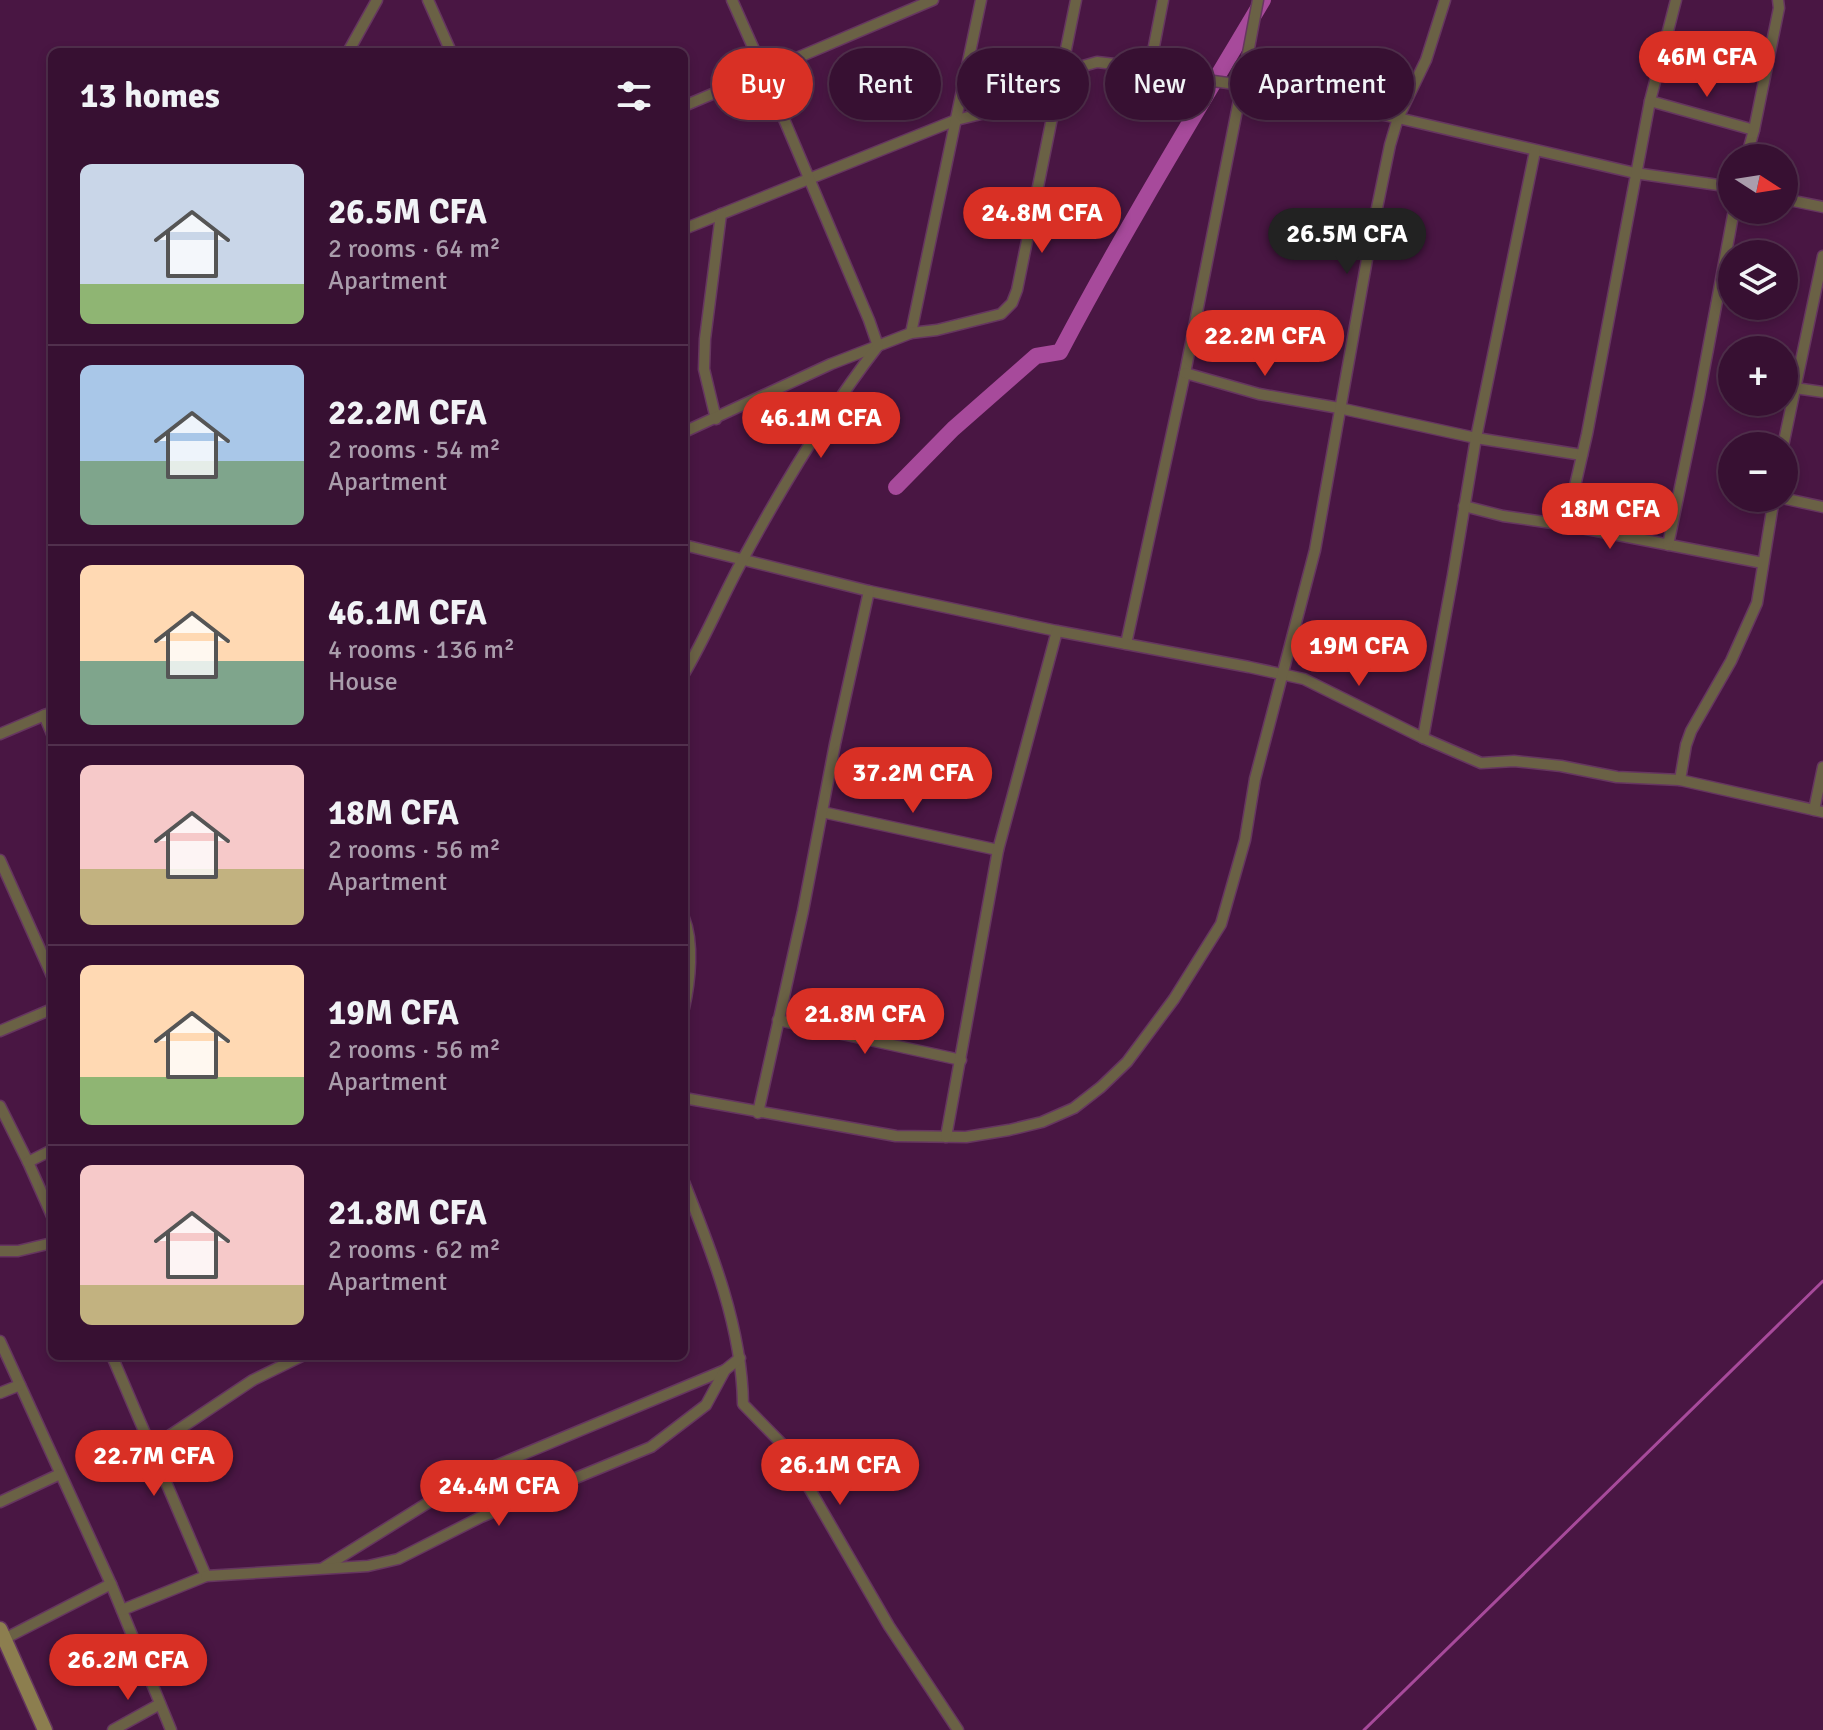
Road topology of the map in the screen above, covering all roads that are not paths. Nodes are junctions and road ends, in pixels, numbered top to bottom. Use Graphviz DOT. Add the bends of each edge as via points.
graph roads {
  1 [pos="377,0"];
  2 [pos="428,0"];
  3 [pos="732,0"];
  4 [pos="933,0"];
  5 [pos="981,0"];
  6 [pos="1076,0"];
  7 [pos="1163,0"];
  8 [pos="1258,0"];
  9 [pos="1445,0"];
  10 [pos="1676,0"];
  11 [pos="1778,0"];
  12 [pos="350,48"];
  13 [pos="449,48"];
  14 [pos="753,48"];
  15 [pos="1066,48"];
  16 [pos="1154,48"];
  17 [pos="1249,48"];
  18 [pos="813,51"];
  19 [pos="1414,85"];
  20 [pos="712,94"];
  21 [pos="1650,101"];
  22 [pos="688,104"];
  23 [pos="784,120"];
  24 [pos="956,120"];
  25 [pos="1051,120"];
  26 [pos="1235,120"];
  27 [pos="1397,120"];
  28 [pos="1406,120"];
  29 [pos="1754,130"];
  30 [pos="1750,144"];
  31 [pos="1535,151"];
  32 [pos="1635,173"];
  33 [pos="808,178"];
  34 [pos="1718,185"];
  35 [pos="1798,202"];
  36 [pos="1823,207"];
  37 [pos="721,214"];
  38 [pos="1731,224"];
  39 [pos="688,227"];
  40 [pos="1823,256"];
  41 [pos="911,333"];
  42 [pos="878,346"];
  43 [pos="1185,373"];
  44 [pos="1798,374"];
  45 [pos="1798,388"];
  46 [pos="1823,392"];
  47 [pos="1339,408"];
  48 [pos="716,419"];
  49 [pos="688,430"];
  50 [pos="1476,438"];
  51 [pos="1582,455"];
  52 [pos="1798,502"];
  53 [pos="1464,506"];
  54 [pos="1823,507"];
  55 [pos="1772,512"];
  56 [pos="1566,525"];
  57 [pos="1668,545"];
  58 [pos="688,546"];
  59 [pos="742,560"];
  60 [pos="1763,563"];
  61 [pos="869,591"];
  62 [pos="1057,631"];
  63 [pos="1126,644"];
  64 [pos="688,667"];
  65 [pos="1282,674"];
  66 [pos="48,714"];
  67 [pos="0,734"];
  68 [pos="1423,738"];
  69 [pos="1823,767"];
  70 [pos="1680,780"];
  71 [pos="1818,811"];
  72 [pos="822,812"];
  73 [pos="998,850"];
  74 [pos="0,860"];
  75 [pos="688,927"];
  76 [pos="48,967"];
  77 [pos="688,991"];
  78 [pos="48,1011"];
  79 [pos="778,1020"];
  80 [pos="0,1031"];
  81 [pos="961,1060"];
  82 [pos="688,1099"];
  83 [pos="0,1106"];
  84 [pos="758,1113"];
  85 [pos="946,1137"];
  86 [pos="48,1152"];
  87 [pos="28,1162"];
  88 [pos="688,1192"];
  89 [pos="48,1207"];
  90 [pos="48,1244"];
  91 [pos="0,1251"];
  92 [pos="0,1341"];
  93 [pos="740,1358"];
  94 [pos="114,1360"];
  95 [pos="294,1360"];
  96 [pos="725,1370"];
  97 [pos="20,1385"];
  98 [pos="0,1393"];
  99 [pos="151,1448"];
  100 [pos="60,1474"];
  101 [pos="0,1502"];
  102 [pos="321,1569"];
  103 [pos="206,1576"];
  104 [pos="111,1584"];
  105 [pos="122,1610"];
  106 [pos="2,1636"];
  107 [pos="160,1704"];
  108 [pos="45,1730"];
  109 [pos="113,1730"];
  110 [pos="171,1730"];
  111 [pos="958,1730"];
  1 -- 12 [label="street"];
  2 -- 13 [label="street"];
  3 -- 14 [label="street"];
  4 -- 18 [label="street"];
  5 -- 24 [label="street"];
  6 -- 15 [label="street"];
  7 -- 16 [label="street"];
  8 -- 17 [label="street"];
  9 -- 19 [label="street"];
  10 -- 21 [label="street"];
  11 -- 29 [label="street"];
  20 -- 22 [label="street"];
  21 -- 29 [label="street"];
  21 -- 32 [label="street"];
  23 -- 33 [label="street"];
  24 -- 33 [label="street"];
  24 -- 41 [label="street"];
  25 -- 41 [label="street" via="1012,303 1001,314"];
  26 -- 43 [label="street"];
  27 -- 47 [label="street"];
  28 -- 31 [label="street"];
  29 -- 30 [label="street"];
  31 -- 32 [label="street"];
  31 -- 50 [label="street"];
  32 -- 34 [label="street"];
  32 -- 51 [label="street"];
  33 -- 37 [label="street"];
  33 -- 42 [label="street"];
  35 -- 36 [label="street"];
  37 -- 39 [label="street"];
  37 -- 48 [label="street" via="704,369"];
  38 -- 57 [label="street"];
  40 -- 44 [label="street"];
  41 -- 42 [label="street"];
  42 -- 48 [label="street"];
  42 -- 59 [label="street" via="844,390"];
  43 -- 47 [label="street" via="1259,394"];
  43 -- 63 [label="street"];
  45 -- 46 [label="street"];
  47 -- 50 [label="street"];
  47 -- 65 [label="street" via="1315,550"];
  48 -- 49 [label="street"];
  50 -- 51 [label="street"];
  50 -- 53 [label="street"];
  51 -- 56 [label="street"];
  52 -- 54 [label="street"];
  53 -- 56 [label="street"];
  53 -- 68 [label="street"];
  55 -- 60 [label="street"];
  56 -- 57 [label="street"];
  57 -- 60 [label="street"];
  58 -- 59 [label="street"];
  59 -- 61 [label="street"];
  59 -- 64 [label="street"];
  60 -- 70 [label="street" via="1757,603 1691,731"];
  61 -- 62 [label="street"];
  61 -- 72 [label="street"];
  62 -- 63 [label="street"];
  62 -- 73 [label="street"];
  63 -- 65 [label="street"];
  65 -- 68 [label="street" via="1304,679"];
  65 -- 85 [label="street" via="1221,924 1174,999 1127,1062 1074,1108 1042,1122"];
  66 -- 67 [label="street"];
  68 -- 70 [label="street" via="1481,763 1514,761 1617,777"];
  69 -- 71 [label="street"];
  70 -- 71 [label="street"];
  72 -- 73 [label="street"];
  72 -- 79 [label="street"];
  73 -- 81 [label="street"];
  74 -- 76 [label="street"];
  75 -- 77 [label="street"];
  78 -- 80 [label="street"];
  79 -- 81 [label="street"];
  79 -- 84 [label="street"];
  81 -- 85 [label="street"];
  82 -- 84 [label="street"];
  83 -- 87 [label="street"];
  84 -- 85 [label="street" via="896,1136"];
  86 -- 87 [label="street"];
  87 -- 89 [label="street"];
  88 -- 93 [label="street" via="723,1290"];
  90 -- 91 [label="street"];
  92 -- 97 [label="street"];
  93 -- 96 [label="street"];
  93 -- 111 [label="street" via="743,1404 786,1448 889,1626"];
  94 -- 99 [label="street"];
  95 -- 99 [label="street" via="253,1380"];
  96 -- 102 [label="street" via="471,1476"];
  96 -- 102 [label="street" via="706,1405 651,1447 481,1517 398,1559"];
  97 -- 98 [label="street"];
  97 -- 100 [label="street"];
  99 -- 103 [label="street"];
  100 -- 101 [label="street"];
  100 -- 104 [label="street"];
  102 -- 103 [label="street"];
  103 -- 105 [label="street"];
  104 -- 105 [label="street"];
  104 -- 106 [label="street"];
  105 -- 107 [label="street"];
  106 -- 108 [label="street"];
  107 -- 109 [label="street"];
  107 -- 110 [label="street"];
}
